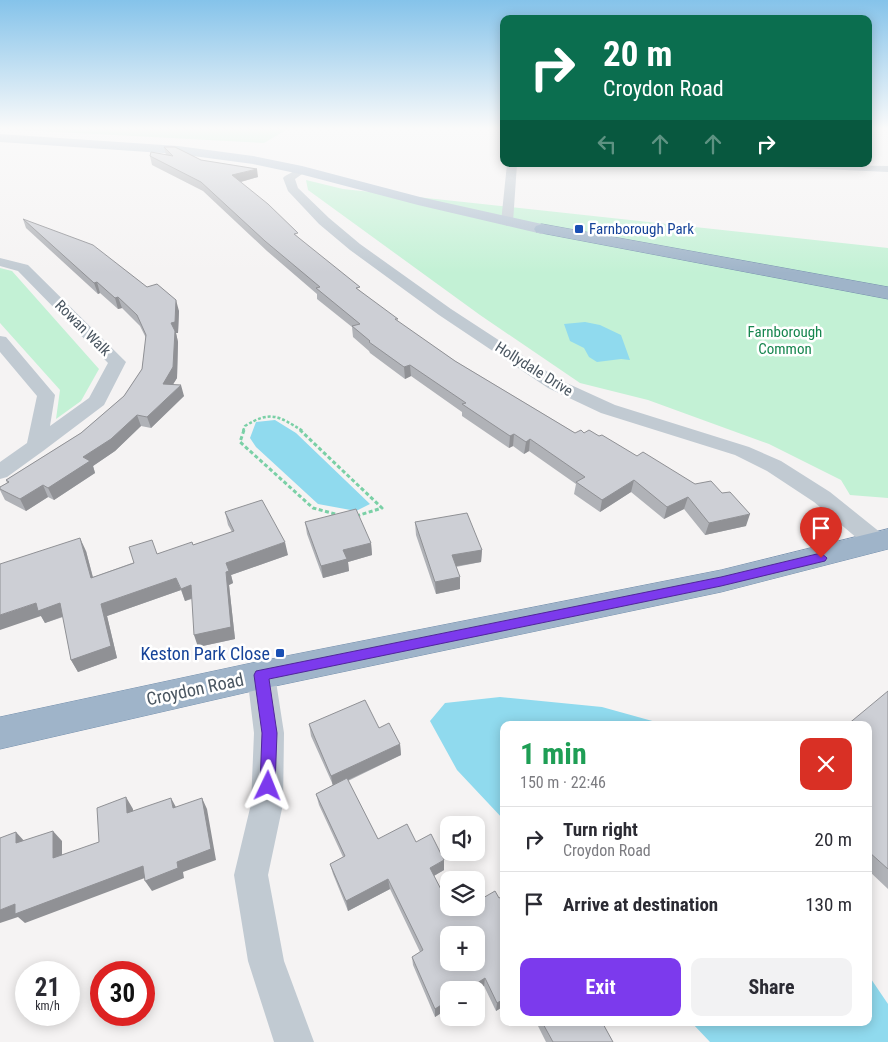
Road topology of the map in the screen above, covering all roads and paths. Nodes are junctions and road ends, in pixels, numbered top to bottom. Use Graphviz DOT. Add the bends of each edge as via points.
graph roads {
  1 [pos="293,176"];
  2 [pos="324,176"];
  3 [pos="511,176"];
  4 [pos="507,222"];
  5 [pos="542,229"];
  6 [pos="0,262"];
  7 [pos="888,293"];
  8 [pos="0,341"];
  9 [pos="240,442"];
  10 [pos="36,447"];
  11 [pos="0,472"];
  12 [pos="883,541"];
  13 [pos="261,675"];
  14 [pos="0,733"];
  15 [pos="294,1042"];
  1 -- 12 [label="street, Hollydale Drive" via="289,178 292,188 355,247 445,312 554,384 608,409 742,451 774,466"];
  2 -- 4 [label="main road"];
  3 -- 4 [label="street"];
  4 -- 5 [label="main road"];
  5 -- 7 [label="highway"];
  6 -- 10 [label="street, Rowan Walk" via="23,268 117,362 97,402"];
  8 -- 10 [label="street" via="46,396"];
  9 -- 9 [label="path" via="313,508 350,518 382,508 306,433 281,418 260,417 245,426"];
  10 -- 11 [label="street, Rowan Walk"];
  12 -- 13 [label="highway, Croydon Road" via="721,581"];
  13 -- 14 [label="highway, Croydon Road"];
  13 -- 15 [label="street" via="269,733 267,804 251,875 266,960"];
}
